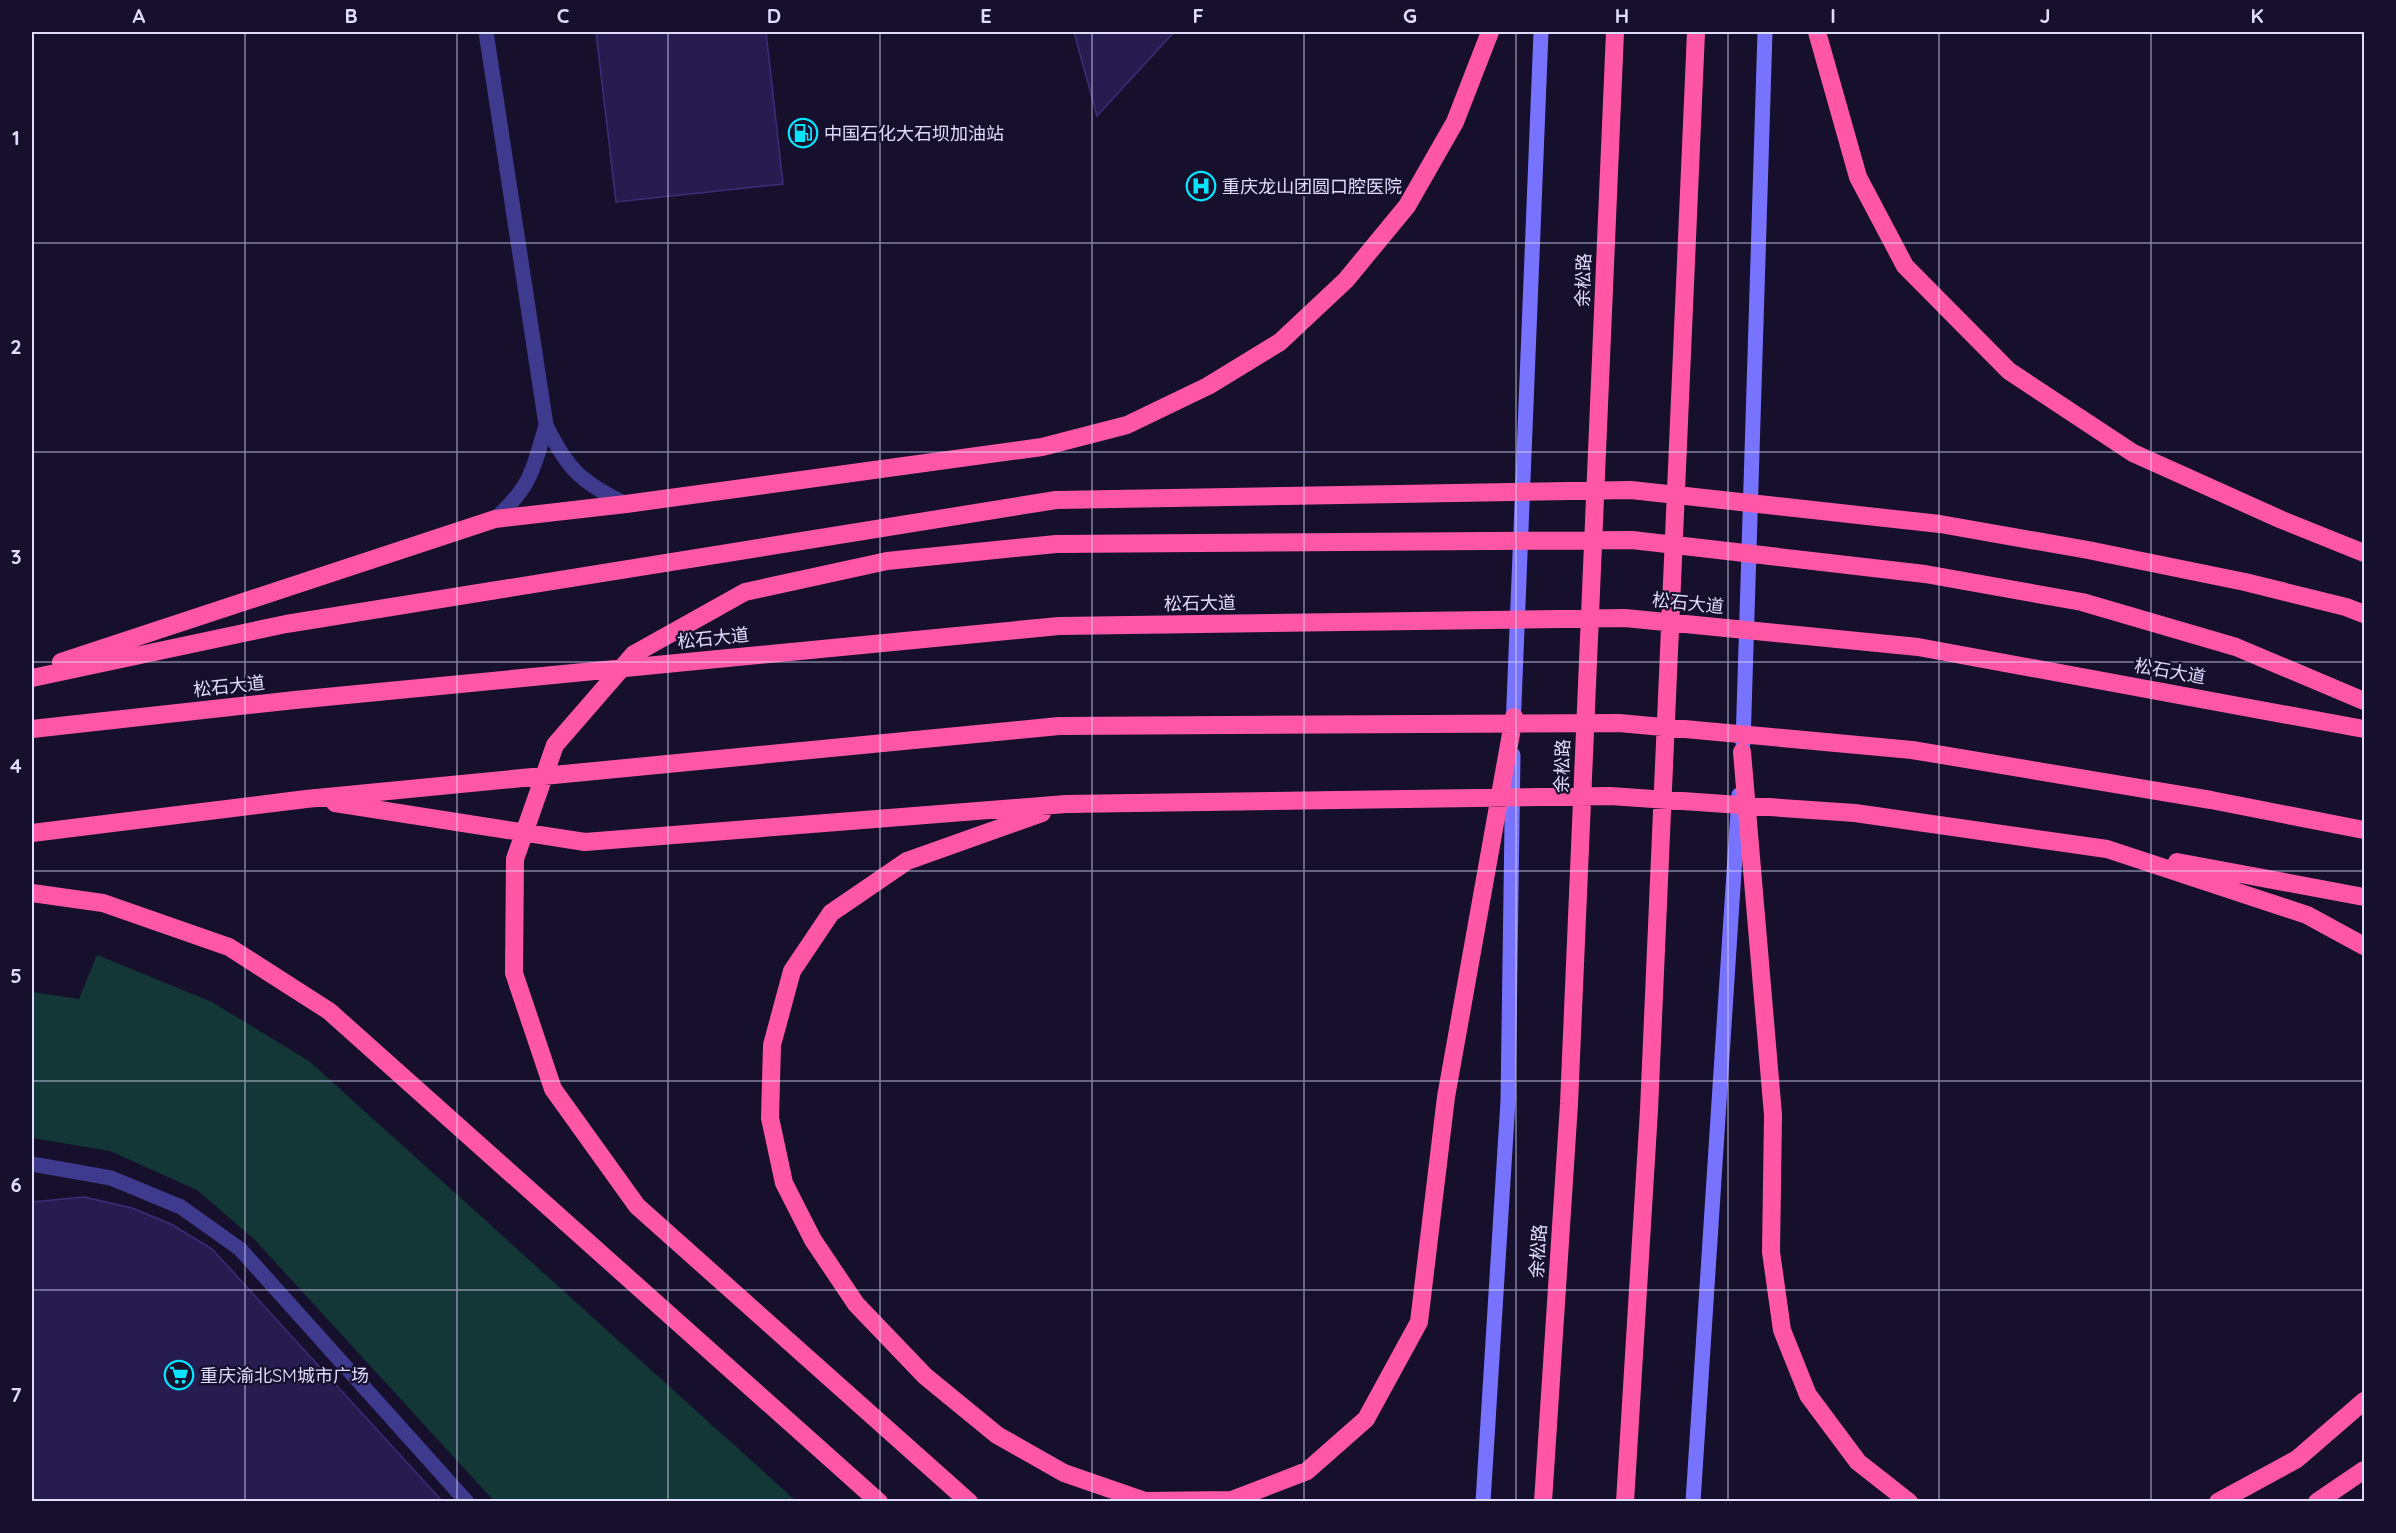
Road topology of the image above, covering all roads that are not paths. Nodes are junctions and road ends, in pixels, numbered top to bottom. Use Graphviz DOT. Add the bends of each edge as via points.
graph roads {
  1 [pos="486,32"];
  2 [pos="1490,32"];
  3 [pos="1541,32"];
  4 [pos="1615,32"];
  5 [pos="1696,32"];
  6 [pos="1765,32"];
  7 [pos="1817,32"];
  8 [pos="546,425"];
  9 [pos="626,504"];
  10 [pos="495,519"];
  11 [pos="2364,553"];
  12 [pos="2364,614"];
  13 [pos="32,671"];
  14 [pos="32,678"];
  15 [pos="2364,702"];
  16 [pos="1514,717"];
  17 [pos="32,729"];
  18 [pos="2364,729"];
  19 [pos="1742,752"];
  20 [pos="306,799"];
  21 [pos="1066,804"];
  22 [pos="2364,830"];
  23 [pos="32,833"];
  24 [pos="2108,849"];
  25 [pos="32,893"];
  26 [pos="2364,897"];
  27 [pos="2364,946"];
  28 [pos="32,1164"];
  29 [pos="2364,1401"];
  30 [pos="2364,1470"];
  31 [pos="467,1502"];
  32 [pos="879,1502"];
  33 [pos="969,1502"];
  34 [pos="1483,1502"];
  35 [pos="1543,1502"];
  36 [pos="1625,1502"];
  37 [pos="1693,1502"];
  38 [pos="1909,1502"];
  39 [pos="2218,1502"];
  40 [pos="2317,1502"];
  1 -- 8 [label="street"];
  2 -- 9 [label="highway" via="1455,122 1407,206 1346,280 1280,342 1208,386 1127,425 1042,447"];
  3 -- 16 [label="main road"];
  4 -- 35 [label="highway, 余松路" via="1569,1104"];
  5 -- 36 [label="highway" via="1649,1110"];
  6 -- 19 [label="main road"];
  7 -- 11 [label="highway" via="1858,177 1905,266 2009,371 2133,453"];
  8 -- 9 [label="street" via="558,451 573,469 595,489"];
  8 -- 10 [label="street" via="530,480"];
  9 -- 10 [label="highway"];
  10 -- 13 [label="highway"];
  12 -- 14 [label="highway" via="2245,582 1940,524 1631,490 1056,500 286,624"];
  15 -- 33 [label="highway" via="2236,647 2082,602 1925,574 1632,540 1056,544 887,561 745,592 634,654 555,745 516,859 514,973 553,1089 637,1206"];
  16 -- 21 [label="highway" via="1446,1097 1419,1322 1366,1419 1307,1471 1232,1500 1145,1501 1064,1473 997,1436 925,1376 856,1304 813,1240 784,1183 770,1118 772,1044 792,971 831,913 907,861"];
  16 -- 34 [label="main road" via="1508,1101"];
  17 -- 18 [label="highway, 松石大道" via="1059,626 1625,618 1918,647"];
  19 -- 37 [label="main road"];
  19 -- 38 [label="highway" via="1773,1115 1771,1252 1782,1330 1808,1395 1858,1462"];
  20 -- 21 [label="highway" via="585,842"];
  20 -- 22 [label="highway" via="1059,726 1620,723 1912,750"];
  20 -- 23 [label="highway"];
  21 -- 24 [label="highway" via="1610,796 1855,813"];
  24 -- 26 [label="highway"];
  24 -- 27 [label="highway" via="2307,915"];
  25 -- 32 [label="highway" via="103,903 229,947 329,1011"];
  28 -- 31 [label="street" via="121,1182 181,1207 240,1249"];
  29 -- 39 [label="highway" via="2297,1459"];
  30 -- 40 [label="highway"];
}
